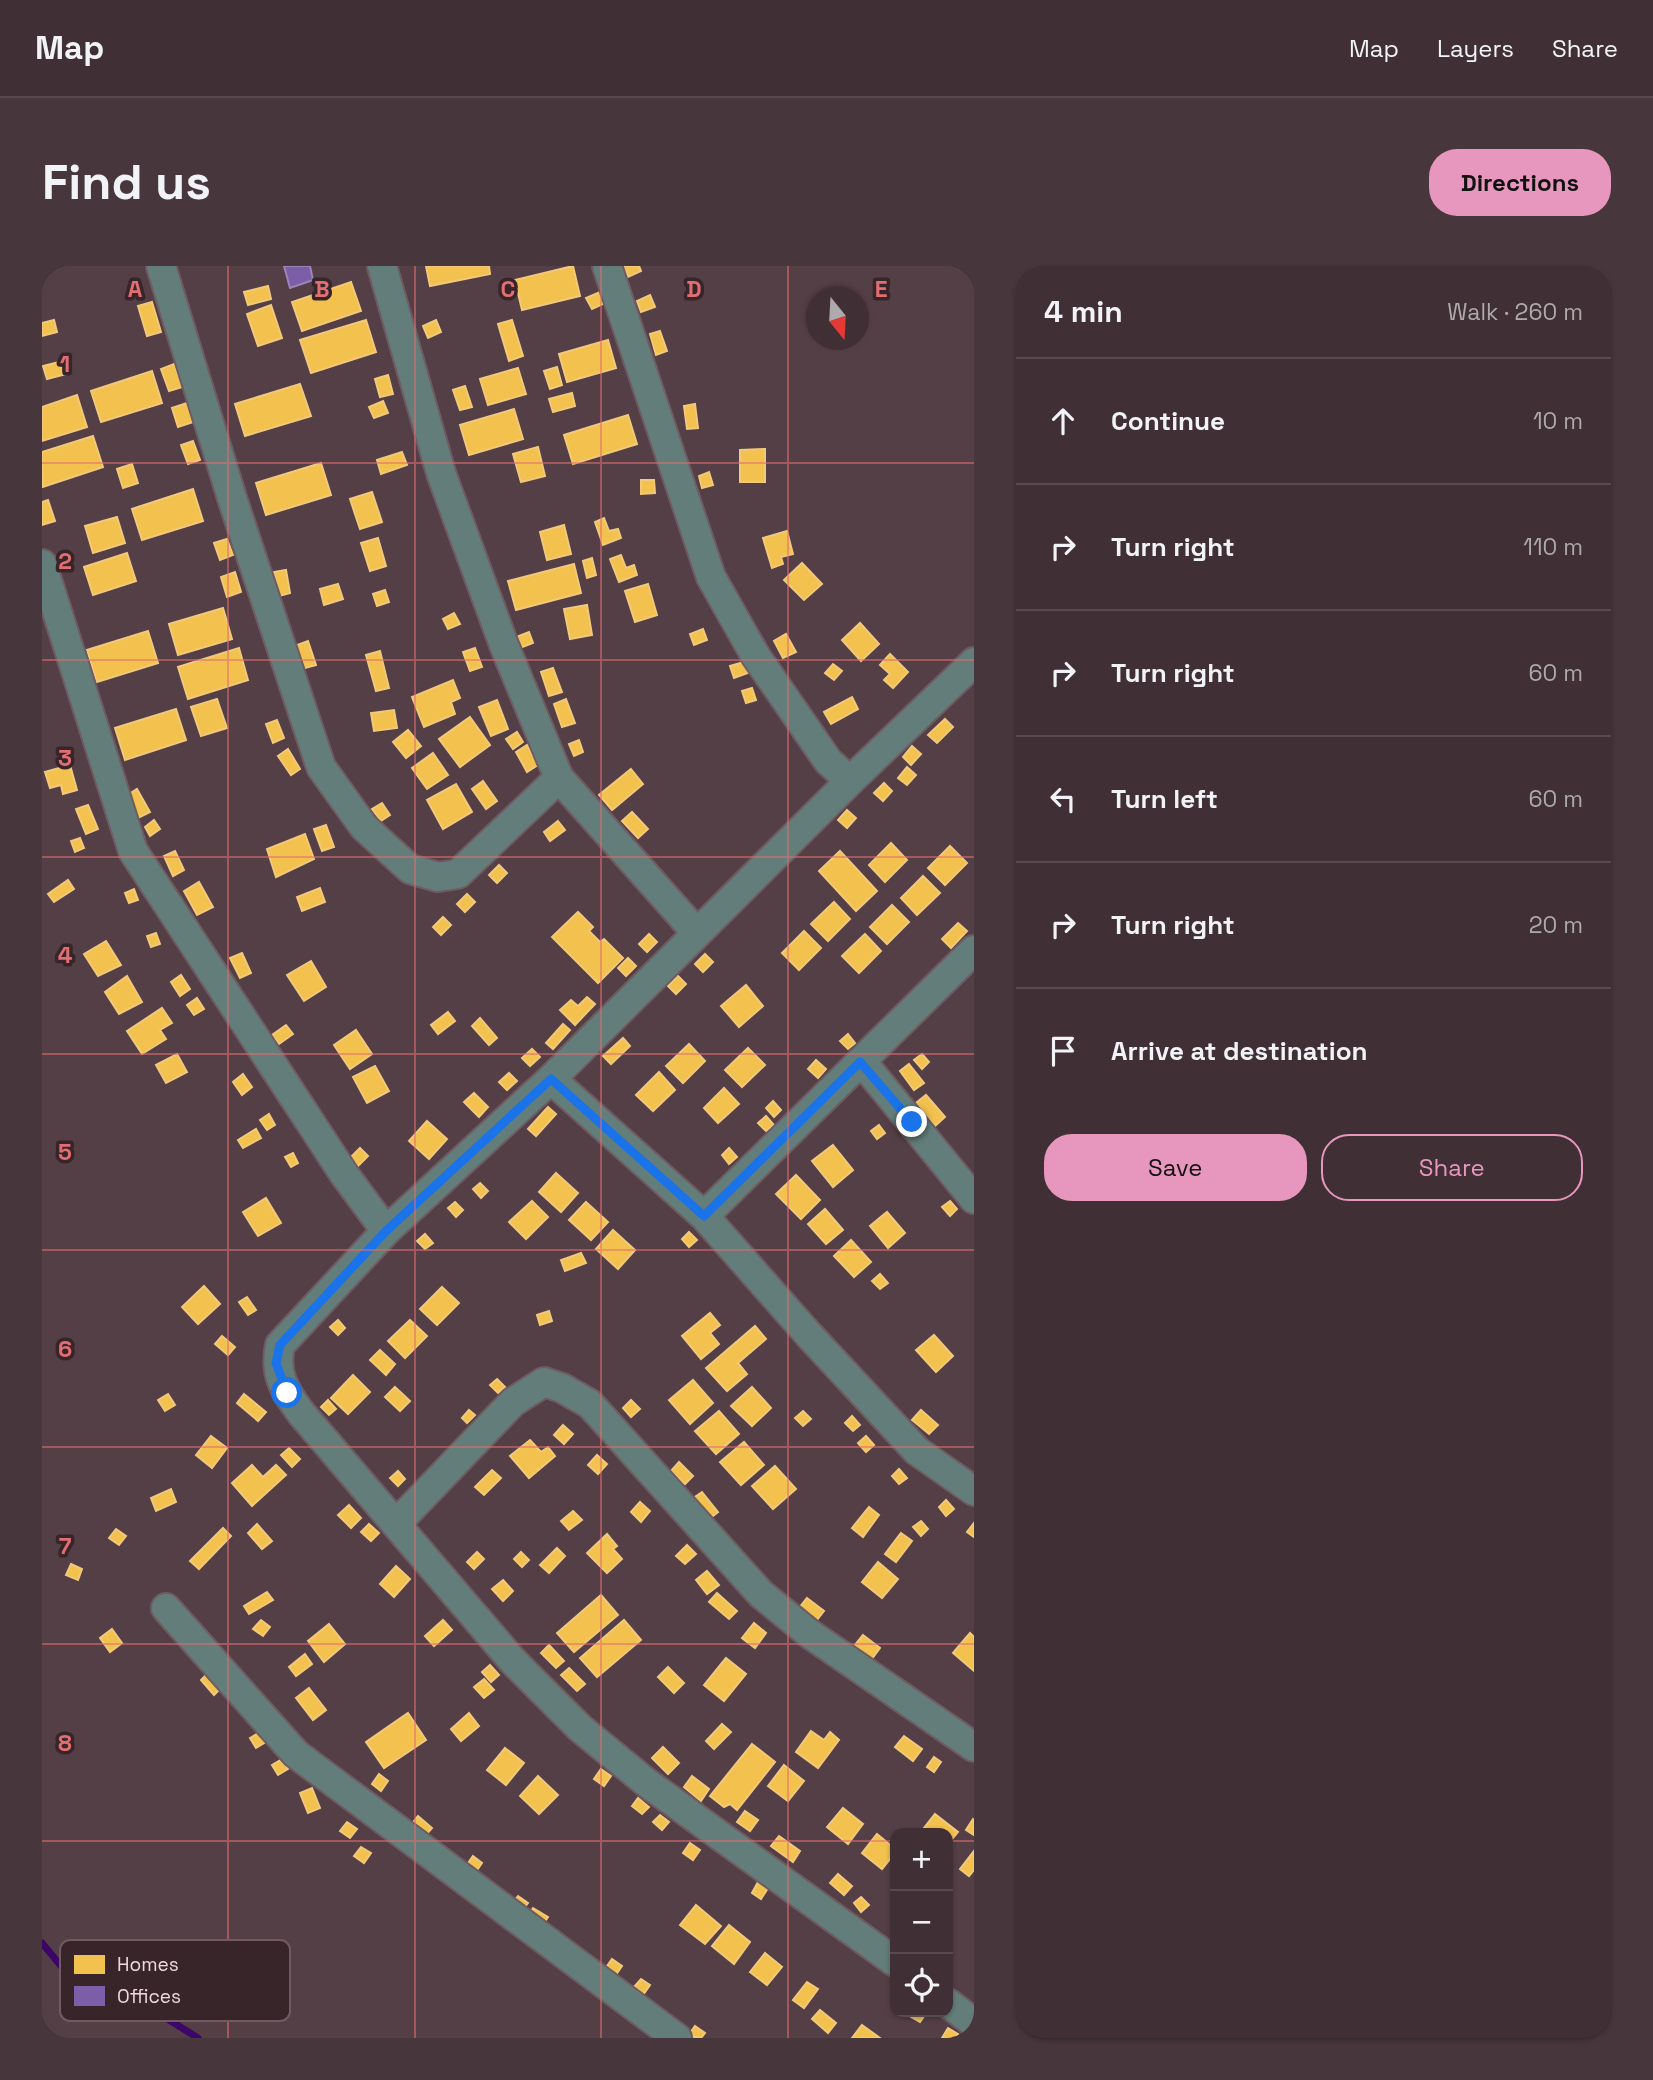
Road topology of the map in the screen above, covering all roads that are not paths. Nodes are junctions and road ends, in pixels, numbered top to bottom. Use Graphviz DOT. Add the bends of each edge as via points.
graph roads {
  1 [pos="161,266"];
  2 [pos="382,266"];
  3 [pos="607,266"];
  4 [pos="42,564"];
  5 [pos="974,662"];
  6 [pos="559,778"];
  7 [pos="850,780"];
  8 [pos="696,932"];
  9 [pos="974,950"];
  10 [pos="860,1062"];
  11 [pos="551,1079"];
  12 [pos="974,1199"];
  13 [pos="704,1216"];
  14 [pos="386,1231"];
  15 [pos="974,1491"];
  16 [pos="397,1522"];
  17 [pos="166,1608"];
  18 [pos="974,1746"];
  19 [pos="890,1958"];
  20 [pos="953,2007"];
  21 [pos="974,2023"];
  22 [pos="677,2038"];
  1 -- 6 [label="street" via="321,767 364,827 410,869 438,877 458,874"];
  2 -- 6 [label="street" via="441,473"];
  3 -- 7 [label="street" via="710,577 755,655 828,761"];
  4 -- 14 [label="street" via="133,851"];
  5 -- 7 [label="street"];
  6 -- 8 [label="street"];
  7 -- 8 [label="street"];
  8 -- 11 [label="street"];
  9 -- 10 [label="street"];
  10 -- 12 [label="street"];
  10 -- 13 [label="street"];
  11 -- 13 [label="street"];
  11 -- 14 [label="street"];
  13 -- 15 [label="street" via="917,1451"];
  14 -- 16 [label="street" via="280,1345 276,1363 287,1393 301,1413"];
  16 -- 18 [label="street" via="513,1402 544,1382 562,1388 590,1404 761,1594 810,1634"];
  16 -- 19 [label="street" via="512,1660 580,1728 647,1783"];
  17 -- 22 [label="street" via="296,1754"];
  20 -- 21 [label="street"];
}
